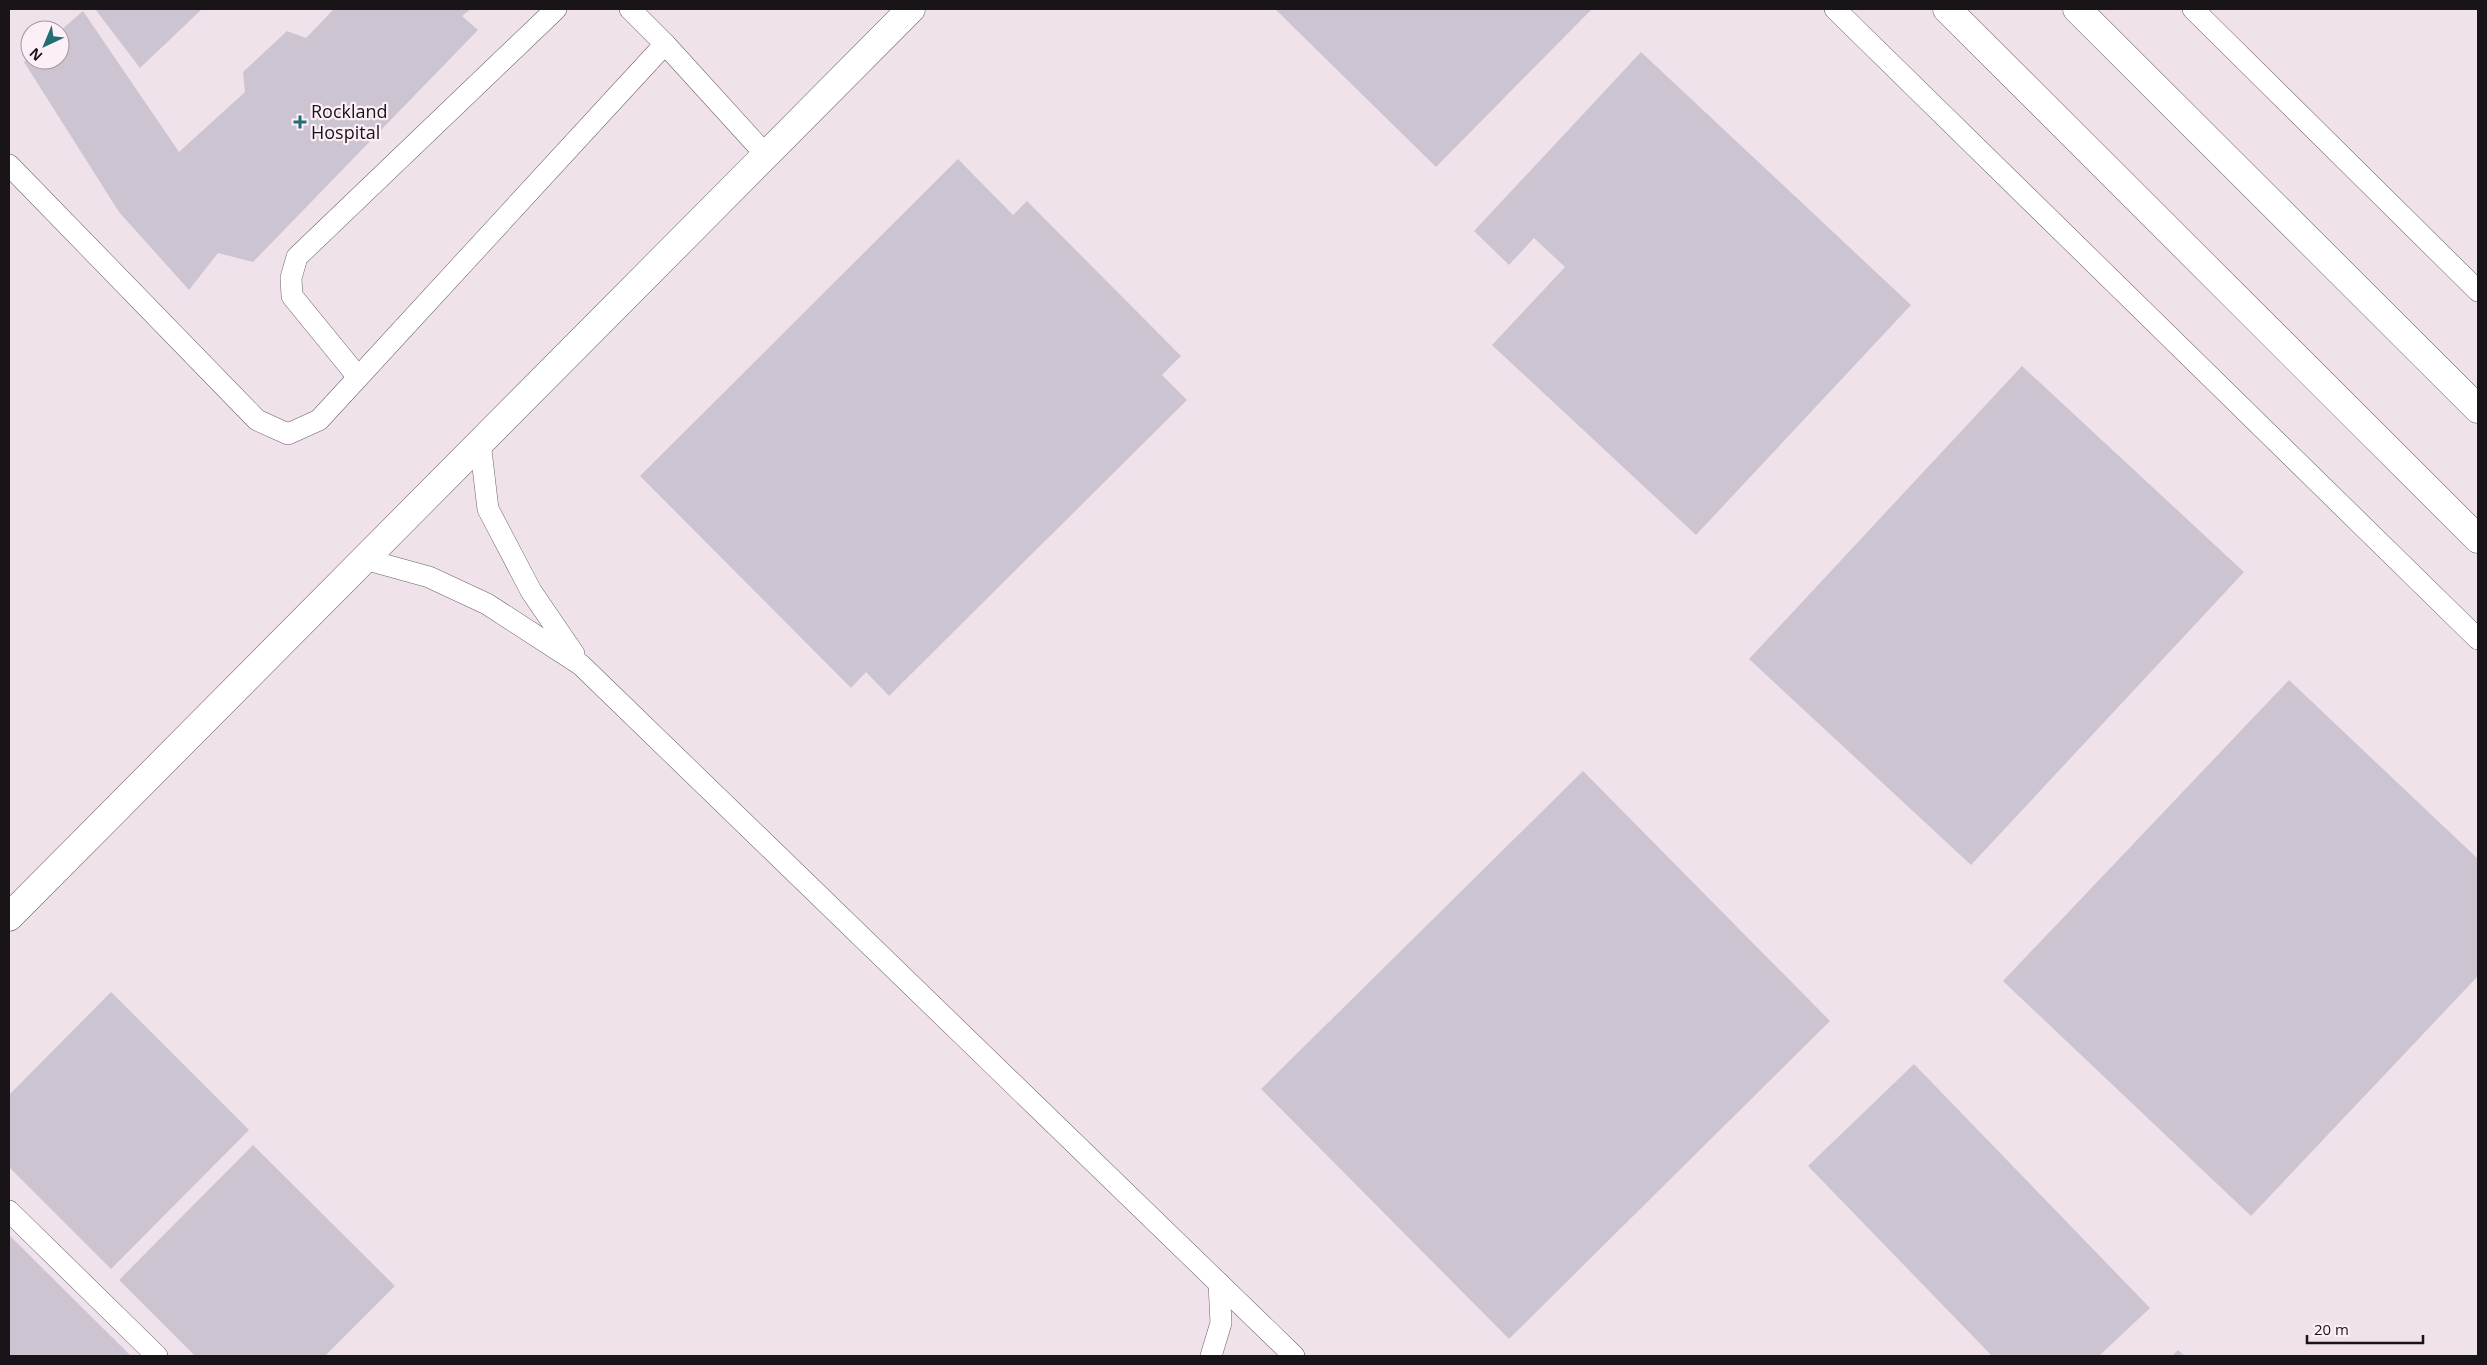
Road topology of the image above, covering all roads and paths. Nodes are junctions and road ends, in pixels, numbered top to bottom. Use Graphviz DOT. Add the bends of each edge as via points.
graph roads {
  1 [pos="556,9"];
  2 [pos="630,9"];
  3 [pos="911,9"];
  4 [pos="1835,9"];
  5 [pos="1947,9"];
  6 [pos="2077,9"];
  7 [pos="2193,9"];
  8 [pos="664,44"];
  9 [pos="766,155"];
  10 [pos="9,165"];
  11 [pos="2478,291"];
  12 [pos="358,377"];
  13 [pos="2478,409"];
  14 [pos="480,442"];
  15 [pos="2478,539"];
  16 [pos="364,559"];
  17 [pos="2478,639"];
  18 [pos="581,664"];
  19 [pos="9,917"];
  20 [pos="9,1212"];
  21 [pos="1219,1283"];
  22 [pos="157,1356"];
  23 [pos="1211,1356"];
  24 [pos="1294,1356"];
  1 -- 12 [label="lane" via="297,258 291,278 292,296"];
  2 -- 8 [label="lane"];
  3 -- 9 [label="street"];
  4 -- 17 [label="lane"];
  5 -- 15 [label="street"];
  6 -- 13 [label="street"];
  7 -- 11 [label="lane"];
  8 -- 9 [label="lane"];
  8 -- 12 [label="lane"];
  9 -- 14 [label="street"];
  10 -- 12 [label="lane" via="257,420 288,434 319,420"];
  14 -- 16 [label="street"];
  14 -- 18 [label="lane" via="488,509 531,591"];
  16 -- 18 [label="lane" via="429,577 487,604"];
  16 -- 19 [label="street"];
  18 -- 21 [label="lane"];
  20 -- 22 [label="lane"];
  21 -- 23 [label="lane" via="1221,1323"];
  21 -- 24 [label="lane"];
}
